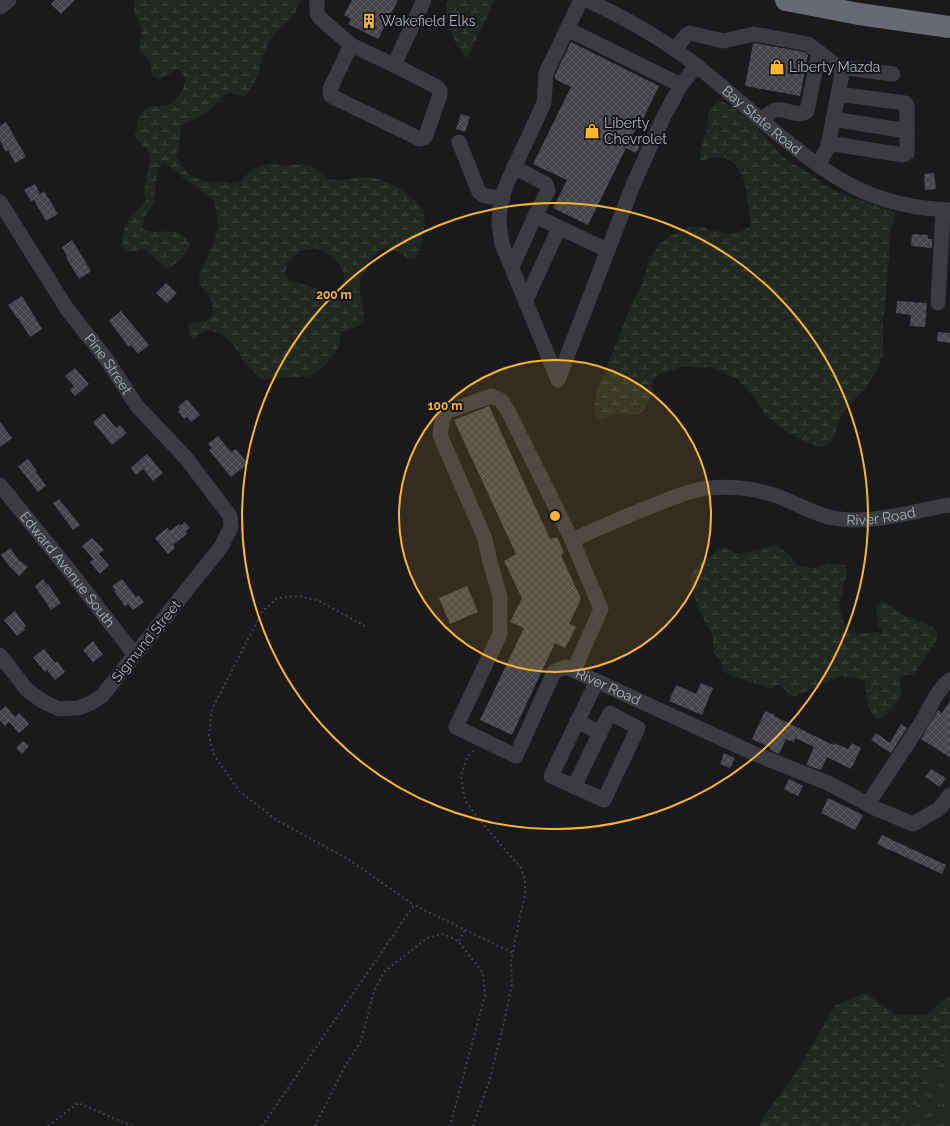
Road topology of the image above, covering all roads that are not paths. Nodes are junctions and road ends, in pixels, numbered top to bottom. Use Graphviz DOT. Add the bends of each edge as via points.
graph roads {
  1 [pos="9,0"];
  2 [pos="317,0"];
  3 [pos="424,0"];
  4 [pos="581,0"];
  5 [pos="587,0"];
  6 [pos="786,0"];
  7 [pos="0,7"];
  8 [pos="950,27"];
  9 [pos="566,29"];
  10 [pos="351,45"];
  11 [pos="675,50"];
  12 [pos="819,52"];
  13 [pos="394,65"];
  14 [pos="696,66"];
  15 [pos="841,69"];
  16 [pos="893,74"];
  17 [pos="681,84"];
  18 [pos="838,94"];
  19 [pos="833,118"];
  20 [pos="762,121"];
  21 [pos="907,131"];
  22 [pos="459,142"];
  23 [pos="828,143"];
  24 [pos="818,164"];
  25 [pos="514,167"];
  26 [pos="503,198"];
  27 [pos="0,202"];
  28 [pos="946,210"];
  29 [pos="535,216"];
  30 [pos="559,228"];
  31 [pos="607,250"];
  32 [pos="512,267"];
  33 [pos="526,300"];
  34 [pos="938,303"];
  35 [pos="0,485"];
  36 [pos="950,505"];
  37 [pos="230,516"];
  38 [pos="572,540"];
  39 [pos="134,654"];
  40 [pos="0,655"];
  41 [pos="574,670"];
  42 [pos="950,680"];
  43 [pos="597,681"];
  44 [pos="577,721"];
  45 [pos="600,733"];
  46 [pos="574,787"];
  47 [pos="950,795"];
  48 [pos="868,804"];
  1 -- 7 [label="street"];
  2 -- 10 [label="street" via="317,13 321,19"];
  3 -- 13 [label="street"];
  4 -- 9 [label="street"];
  5 -- 11 [label="street, Bay State Road" via="643,29"];
  6 -- 8 [label="highway"];
  9 -- 17 [label="street"];
  9 -- 25 [label="street" via="545,74 544,103"];
  10 -- 13 [label="street"];
  10 -- 13 [label="street" via="330,89 331,96 418,138 423,138 440,89"];
  11 -- 12 [label="street" via="690,33 723,41 754,34 808,44"];
  11 -- 14 [label="street, Bay State Road"];
  12 -- 15 [label="street"];
  12 -- 20 [label="street" via="807,110 799,114 774,110"];
  14 -- 17 [label="street"];
  14 -- 20 [label="street, Bay State Road"];
  15 -- 16 [label="street"];
  15 -- 18 [label="street"];
  17 -- 31 [label="street" via="636,178"];
  18 -- 19 [label="street"];
  18 -- 21 [label="street" via="905,103 908,107"];
  19 -- 21 [label="street"];
  19 -- 23 [label="street"];
  20 -- 24 [label="street, Bay State Road"];
  21 -- 23 [label="street" via="905,155"];
  22 -- 26 [label="street" via="480,194"];
  23 -- 24 [label="street"];
  24 -- 28 [label="street, Bay State Road" via="874,196 898,203"];
  25 -- 26 [label="street"];
  25 -- 29 [label="street" via="544,183 548,188 548,194"];
  26 -- 32 [label="street" via="500,208 500,236"];
  27 -- 37 [label="street, Pine Street" via="68,309 107,360 137,406 186,458"];
  28 -- 34 [label="street"];
  29 -- 30 [label="street"];
  29 -- 32 [label="street"];
  30 -- 31 [label="street"];
  30 -- 33 [label="street"];
  31 -- 33 [label="street" via="558,380"];
  32 -- 33 [label="street"];
  35 -- 39 [label="street, Edward Avenue South"];
  36 -- 38 [label="street, River Road" via="859,521 817,514 778,496 752,489 706,488 682,494"];
  37 -- 39 [label="street, Sigmund Street" via="231,527 221,547"];
  38 -- 41 [label="street, River Road" via="601,609"];
  38 -- 41 [label="street" via="501,400 491,396 446,412 440,435 485,539 500,597 500,634 456,727 516,756 554,672 566,667"];
  39 -- 40 [label="street, Sigmund Street" via="102,696 78,708 59,709 28,690"];
  41 -- 43 [label="street, River Road"];
  42 -- 48 [label="street" via="940,689"];
  43 -- 44 [label="street"];
  43 -- 48 [label="street, River Road"];
  44 -- 45 [label="street"];
  44 -- 46 [label="street" via="551,776"];
  45 -- 46 [label="street"];
  45 -- 46 [label="street" via="610,713 638,728 604,800"];
  47 -- 48 [label="street, River Road" via="939,809 914,824"];
}
